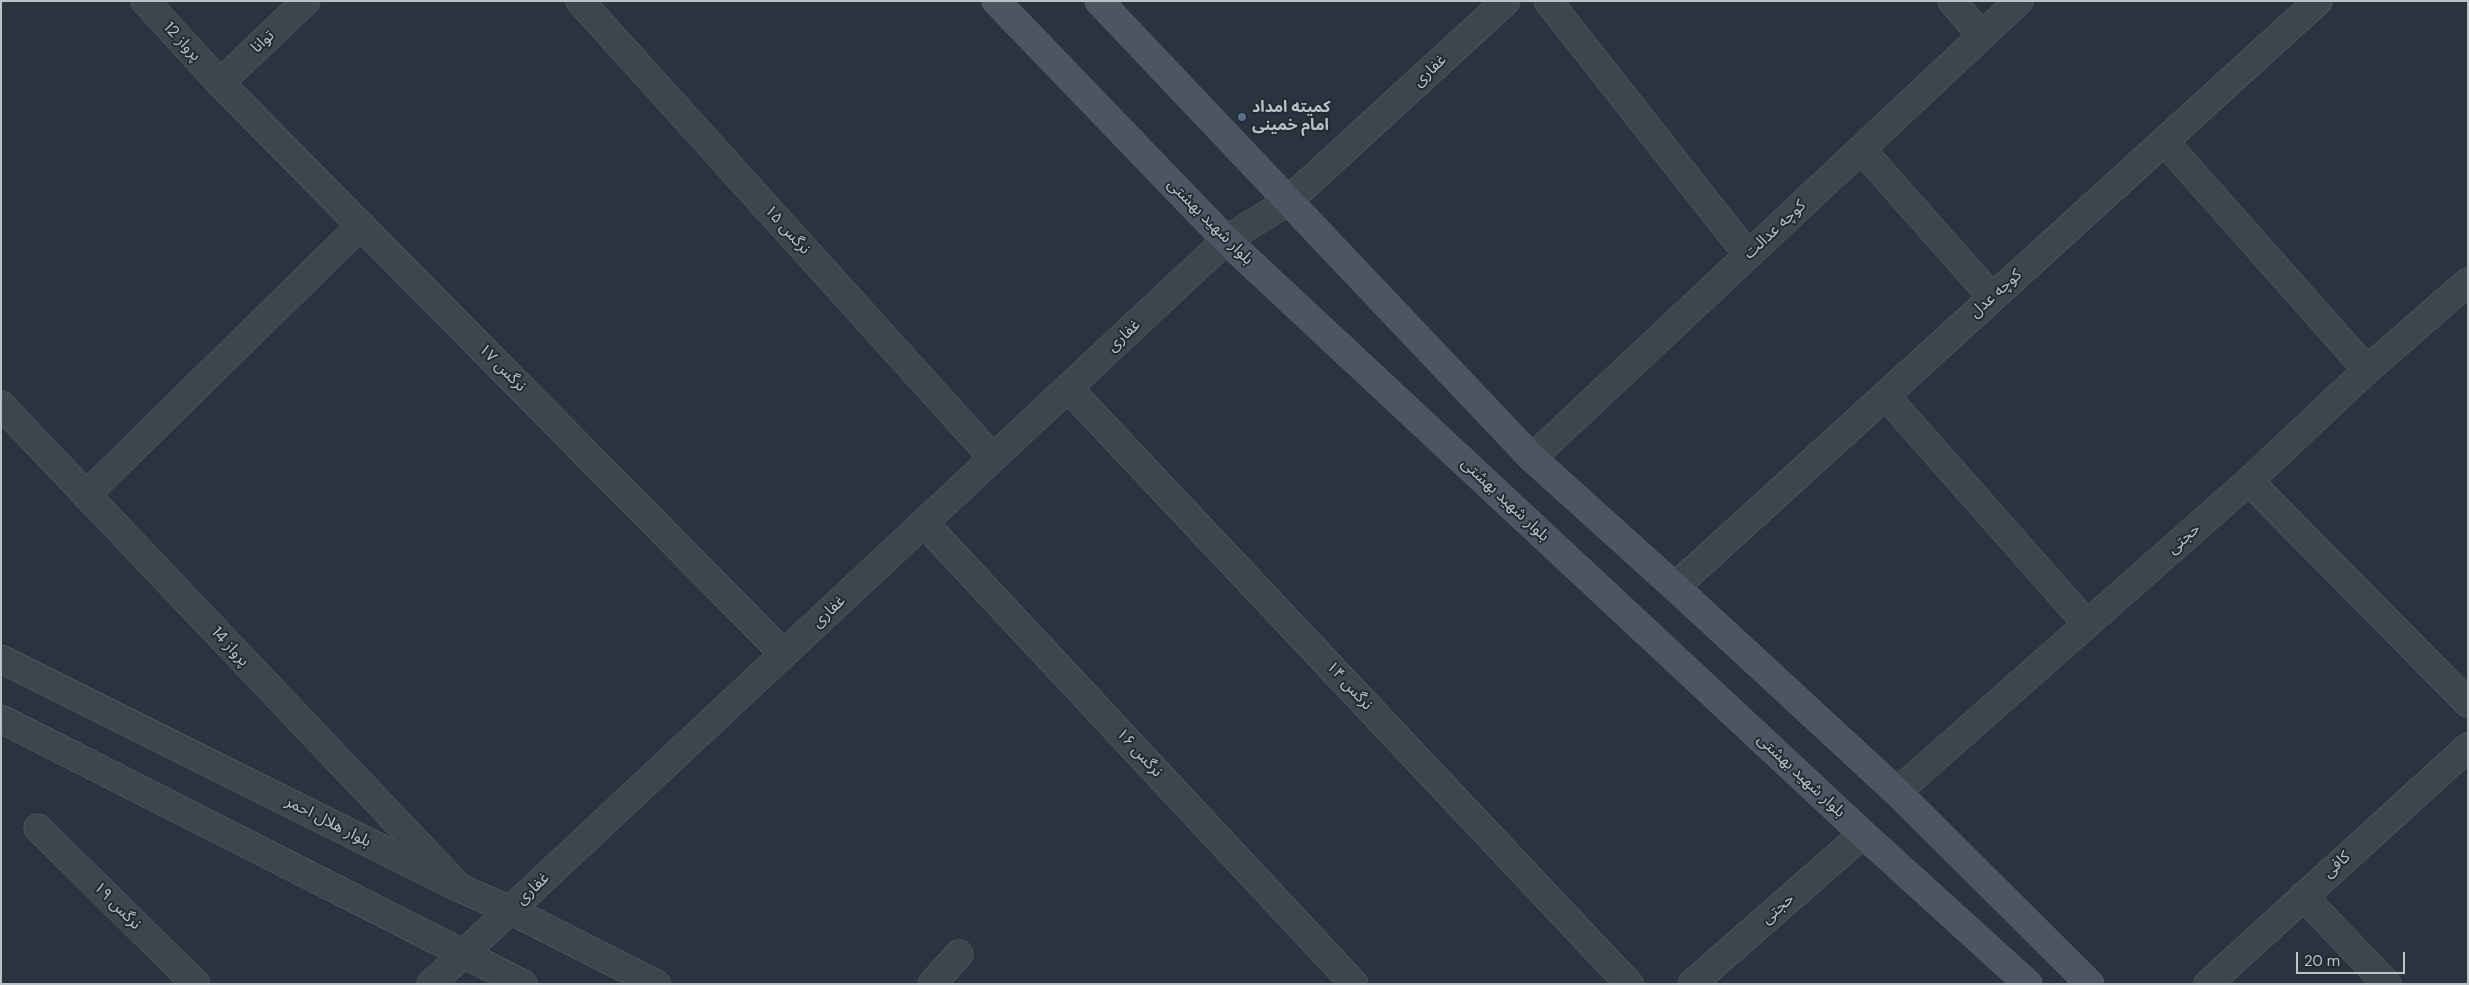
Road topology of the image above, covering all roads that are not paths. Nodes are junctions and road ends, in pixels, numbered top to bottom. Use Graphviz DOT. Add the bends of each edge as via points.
graph roads {
  1 [pos="144,1"];
  2 [pos="306,1"];
  3 [pos="580,1"];
  4 [pos="996,1"];
  5 [pos="1099,1"];
  6 [pos="1506,1"];
  7 [pos="1548,1"];
  8 [pos="1952,1"];
  9 [pos="2019,1"];
  10 [pos="2318,1"];
  11 [pos="1982,36"];
  12 [pos="220,83"];
  13 [pos="2164,141"];
  14 [pos="1861,149"];
  15 [pos="1287,202"];
  16 [pos="361,225"];
  17 [pos="1226,240"];
  18 [pos="1748,256"];
  19 [pos="2468,282"];
  20 [pos="1992,298"];
  21 [pos="2367,370"];
  22 [pos="1068,388"];
  23 [pos="1885,395"];
  24 [pos="1,405"];
  25 [pos="993,458"];
  26 [pos="1532,458"];
  27 [pos="2249,481"];
  28 [pos="86,495"];
  29 [pos="924,523"];
  30 [pos="1675,586"];
  31 [pos="2087,624"];
  32 [pos="784,654"];
  33 [pos="1,658"];
  34 [pos="2468,703"];
  35 [pos="1,719"];
  36 [pos="2468,747"];
  37 [pos="1896,792"];
  38 [pos="38,828"];
  39 [pos="1863,834"];
  40 [pos="460,888"];
  41 [pos="2303,896"];
  42 [pos="510,910"];
  43 [pos="462,954"];
  44 [pos="959,954"];
  45 [pos="196,984"];
  46 [pos="430,984"];
  47 [pos="523,984"];
  48 [pos="656,984"];
  49 [pos="932,984"];
  50 [pos="1354,984"];
  51 [pos="1629,984"];
  52 [pos="1692,984"];
  53 [pos="2028,984"];
  54 [pos="2090,984"];
  55 [pos="2208,984"];
  56 [pos="2387,984"];
  1 -- 12 [label="street, پرواز 12"];
  2 -- 12 [label="street, توانا"];
  3 -- 25 [label="street, نرگس ۱۵"];
  4 -- 17 [label="main road, بلوار شهید بهشتی"];
  5 -- 15 [label="main road"];
  6 -- 15 [label="street, غفاری"];
  7 -- 18 [label="street"];
  8 -- 11 [label="street"];
  9 -- 11 [label="street, کوچه عدالت"];
  10 -- 13 [label="street, کوچه عدل"];
  11 -- 14 [label="street, کوچه عدالت"];
  12 -- 16 [label="street, نرگس ۱۷"];
  13 -- 20 [label="street, کوچه عدل"];
  13 -- 21 [label="street"];
  14 -- 18 [label="street, کوچه عدالت"];
  14 -- 20 [label="street"];
  15 -- 17 [label="street, غفاری"];
  15 -- 26 [label="main road"];
  16 -- 28 [label="street"];
  16 -- 32 [label="street, نرگس ۱۷"];
  17 -- 22 [label="street, غفاری"];
  17 -- 39 [label="main road, بلوار شهید بهشتی"];
  18 -- 26 [label="street, کوچه عدالت"];
  19 -- 21 [label="street, حجتی"];
  20 -- 23 [label="street, کوچه عدل"];
  21 -- 27 [label="street, حجتی"];
  22 -- 25 [label="street, غفاری"];
  22 -- 51 [label="street, نرگس ۱۴"];
  23 -- 30 [label="street, کوچه عدل"];
  23 -- 31 [label="street"];
  24 -- 28 [label="street, پرواز 14"];
  25 -- 29 [label="street, غفاری"];
  26 -- 30 [label="main road"];
  27 -- 31 [label="street, حجتی"];
  27 -- 34 [label="street"];
  28 -- 40 [label="street, پرواز 14"];
  29 -- 32 [label="street, غفاری"];
  29 -- 50 [label="street, نرگس ۱۶"];
  30 -- 37 [label="main road"];
  31 -- 37 [label="street, حجتی"];
  32 -- 42 [label="street, غفاری"];
  33 -- 40 [label="street, بلوار هلال احمر"];
  35 -- 43 [label="street"];
  36 -- 41 [label="street, کافی"];
  37 -- 54 [label="main road"];
  38 -- 45 [label="street, نرگس ۱۹"];
  39 -- 52 [label="street, حجتی"];
  39 -- 53 [label="main road, بلوار شهید بهشتی"];
  40 -- 42 [label="street, بلوار هلال احمر"];
  41 -- 55 [label="street, کافی"];
  41 -- 56 [label="street"];
  42 -- 43 [label="street, غفاری"];
  42 -- 48 [label="street, بلوار هلال احمر"];
  43 -- 46 [label="street, غفاری"];
  43 -- 47 [label="street"];
  44 -- 49 [label="street"];
}
